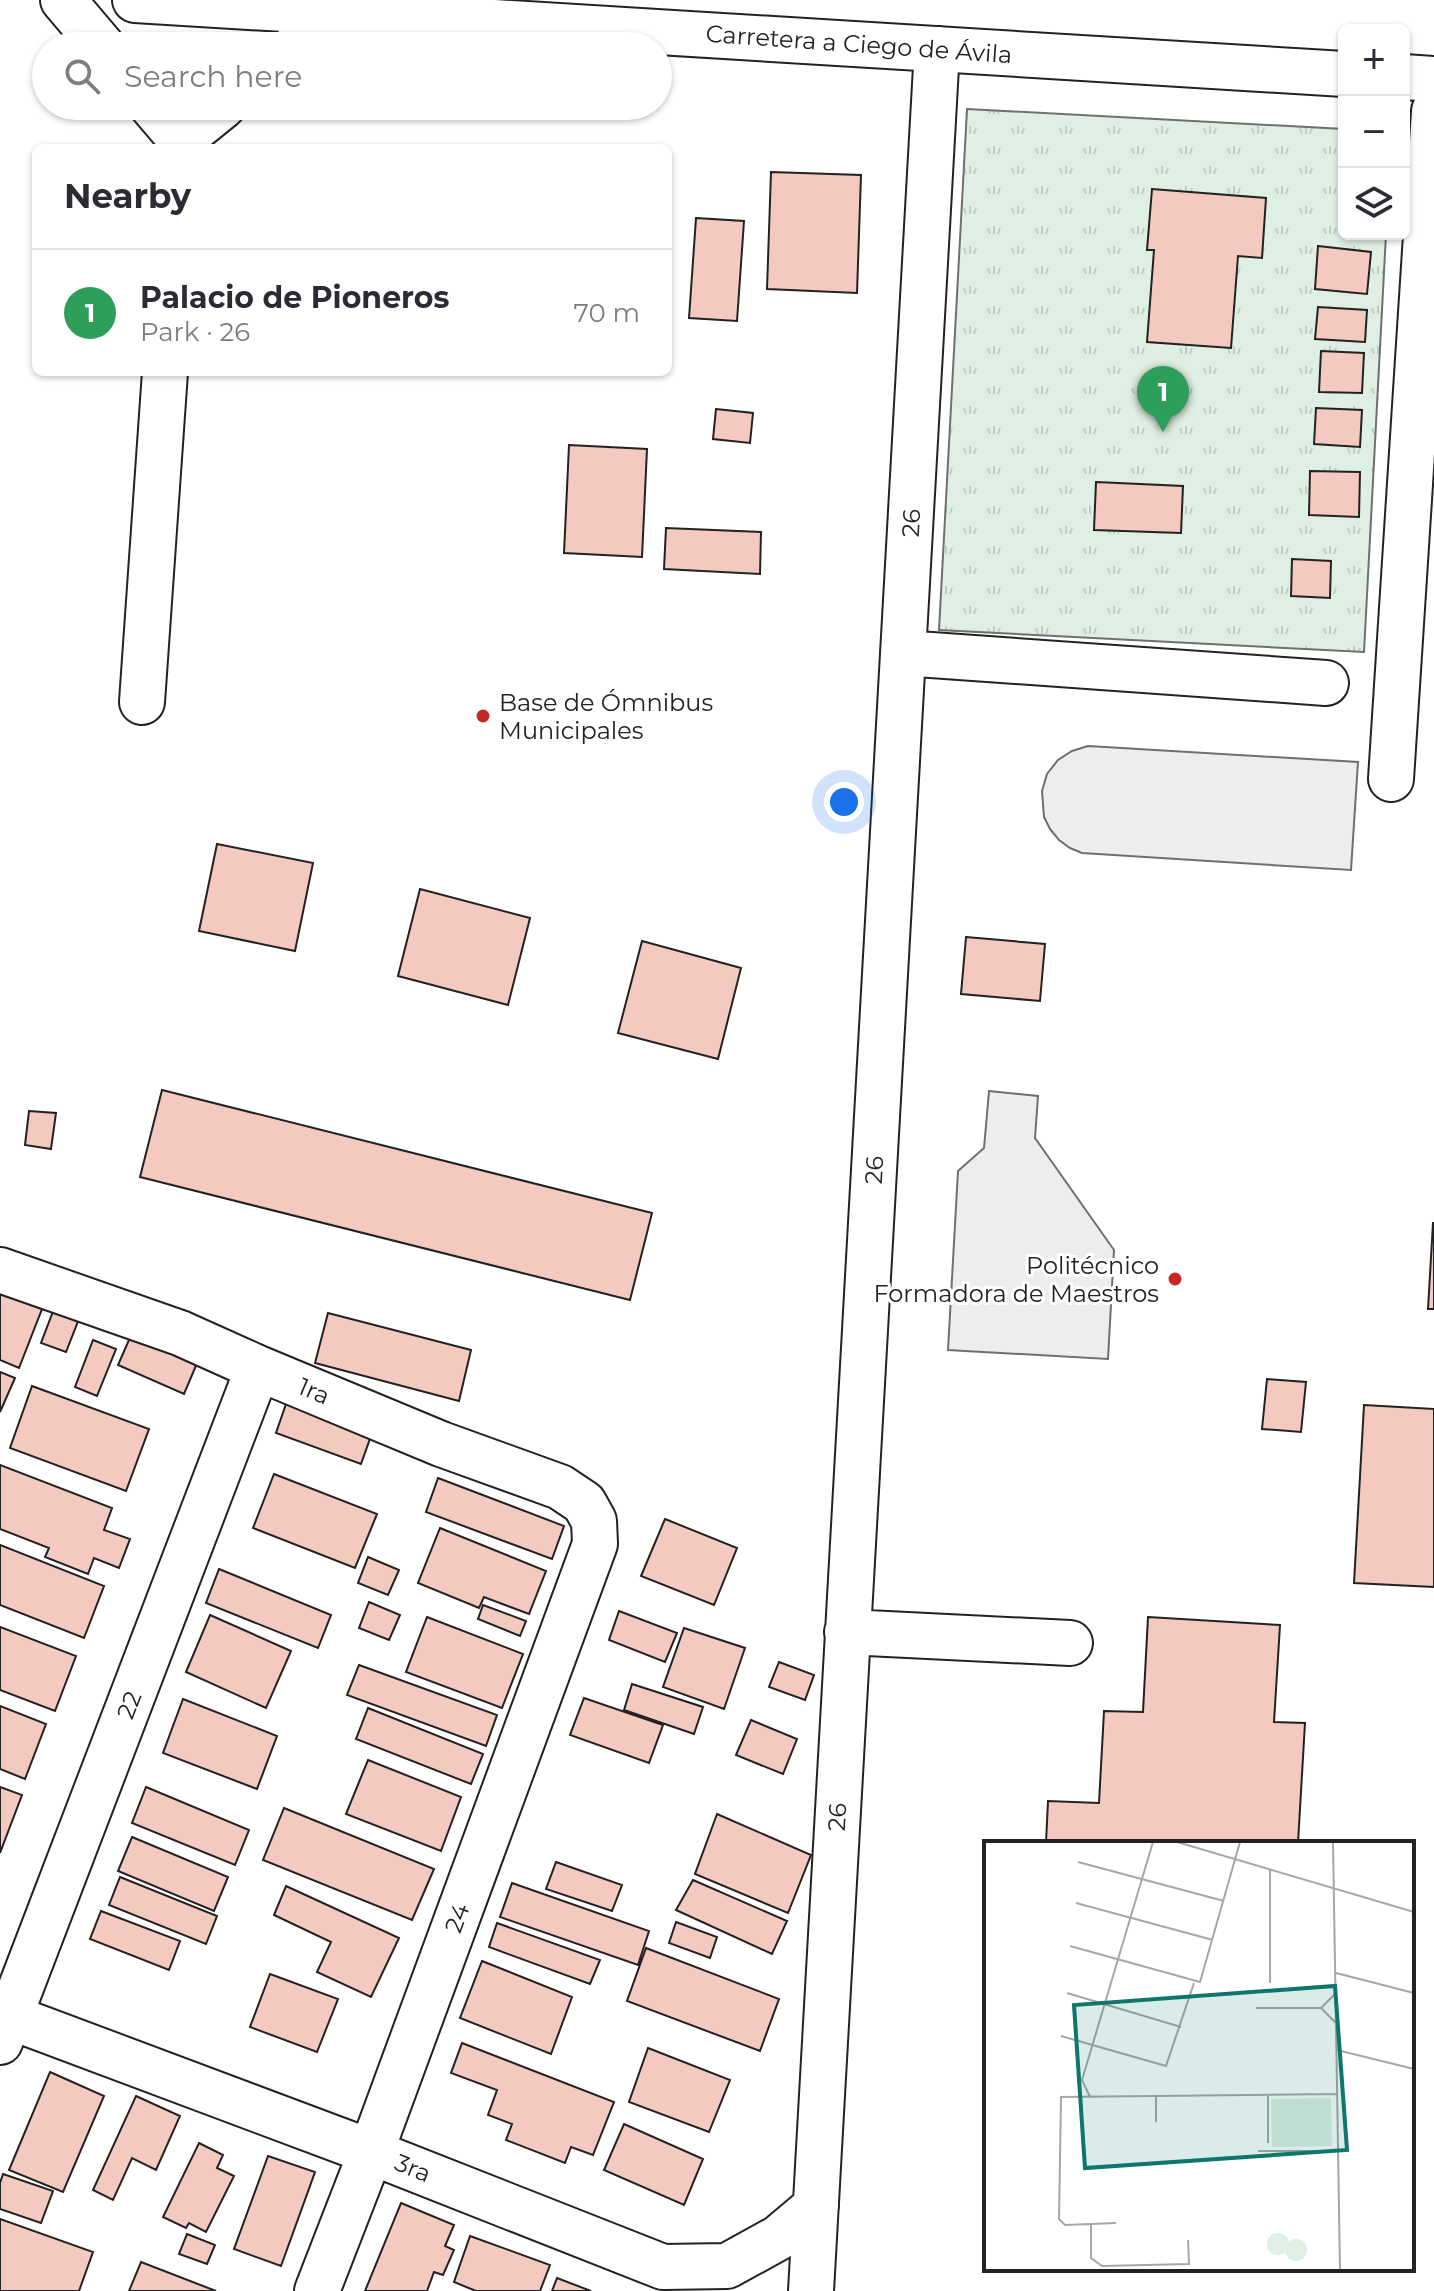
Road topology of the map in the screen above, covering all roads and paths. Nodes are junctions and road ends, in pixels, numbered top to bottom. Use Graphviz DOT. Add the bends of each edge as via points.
graph roads {
  1 [pos="63,0"];
  2 [pos="135,0"];
  3 [pos="335,12"];
  4 [pos="557,13"];
  5 [pos="90,32"];
  6 [pos="311,32"];
  7 [pos="937,49"];
  8 [pos="1338,74"];
  9 [pos="1410,77"];
  10 [pos="1434,79"];
  11 [pos="1434,111"];
  12 [pos="163,120"];
  13 [pos="208,120"];
  14 [pos="181,144"];
  15 [pos="165,376"];
  16 [pos="903,653"];
  17 [pos="1326,683"];
  18 [pos="142,702"];
  19 [pos="1391,779"];
  20 [pos="0,1270"];
  21 [pos="258,1368"];
  22 [pos="595,1544"];
  23 [pos="847,1632"];
  24 [pos="1070,1643"];
  25 [pos="3,2023"];
  26 [pos="371,2152"];
  27 [pos="816,2206"];
  28 [pos="317,2291"];
  29 [pos="811,2291"];
  1 -- 5 [label="street"];
  2 -- 3 [label="street, Carretera a Ciego de Ávila"];
  3 -- 4 [label="street, Carretera a Ciego de Ávila"];
  3 -- 6 [label="street"];
  4 -- 7 [label="street, Carretera a Ciego de Ávila"];
  7 -- 8 [label="street, Carretera a Ciego de Ávila"];
  7 -- 16 [label="street, 26"];
  9 -- 10 [label="street"];
  11 -- 19 [label="street"];
  12 -- 14 [label="street"];
  13 -- 14 [label="street"];
  15 -- 18 [label="street"];
  16 -- 17 [label="street"];
  16 -- 23 [label="street, 26"];
  20 -- 21 [label="street, 1ra" via="180,1333"];
  21 -- 22 [label="street, 1ra" via="560,1487 584,1503 594,1521"];
  21 -- 25 [label="street, 22"];
  22 -- 26 [label="street, 24"];
  23 -- 24 [label="street"];
  23 -- 27 [label="street, 26"];
  25 -- 26 [label="street, 3ra"];
  26 -- 27 [label="street, 3ra" via="663,2267 727,2266 778,2238"];
  26 -- 28 [label="street, 24"];
  27 -- 29 [label="street, 26"];
}
